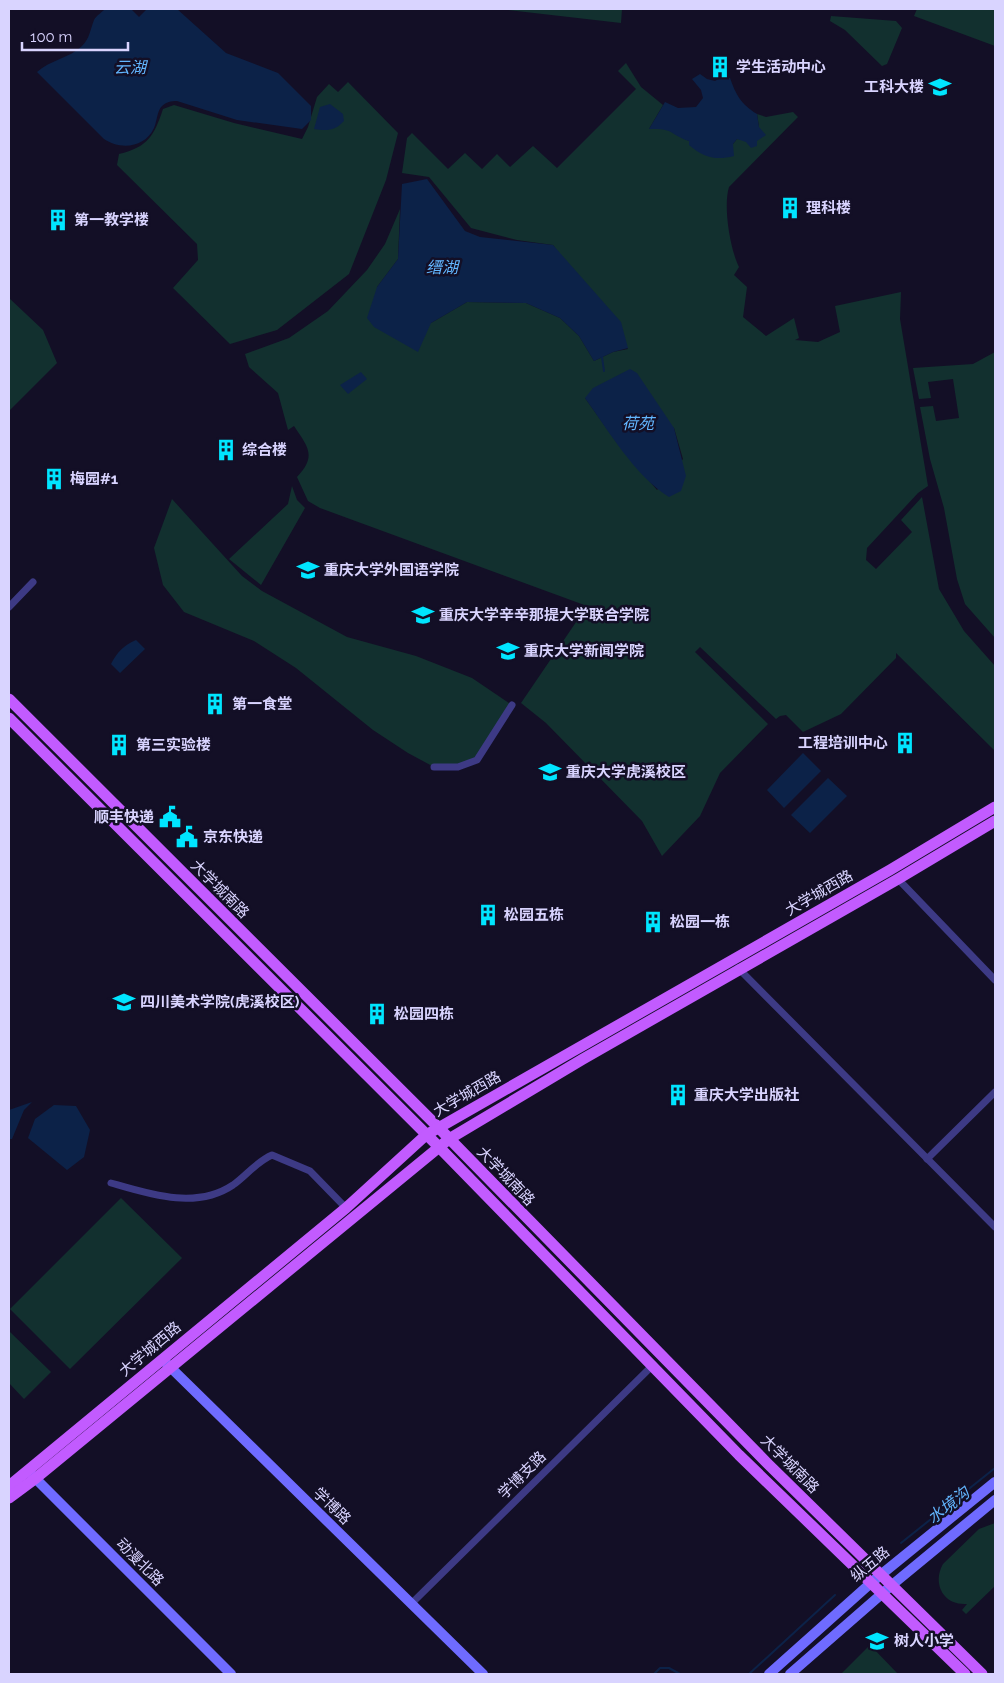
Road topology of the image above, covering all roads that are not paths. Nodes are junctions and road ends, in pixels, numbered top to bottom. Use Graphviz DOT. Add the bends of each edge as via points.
graph roads {
  1 [pos="33,582"];
  2 [pos="9,607"];
  3 [pos="9,699"];
  4 [pos="512,705"];
  5 [pos="9,718"];
  6 [pos="434,767"];
  7 [pos="995,807"];
  8 [pos="995,821"];
  9 [pos="898,880"];
  10 [pos="731,960"];
  11 [pos="740,969"];
  12 [pos="995,980"];
  13 [pos="995,1092"];
  14 [pos="438,1127"];
  15 [pos="426,1135"];
  16 [pos="449,1139"];
  17 [pos="438,1146"];
  18 [pos="927,1159"];
  19 [pos="110,1183"];
  20 [pos="346,1208"];
  21 [pos="995,1226"];
  22 [pos="166,1363"];
  23 [pos="652,1366"];
  24 [pos="32,1475"];
  25 [pos="995,1482"];
  26 [pos="9,1486"];
  27 [pos="9,1498"];
  28 [pos="995,1500"];
  29 [pos="881,1574"];
  30 [pos="872,1582"];
  31 [pos="892,1585"];
  32 [pos="882,1593"];
  33 [pos="411,1604"];
  34 [pos="231,1674"];
  35 [pos="482,1674"];
  36 [pos="769,1674"];
  37 [pos="790,1674"];
  38 [pos="965,1674"];
  39 [pos="982,1674"];
  1 -- 2 [label="street"];
  3 -- 14 [label="main road, 大学城南路"];
  4 -- 6 [label="street" via="478,760 458,767"];
  5 -- 15 [label="main road, 大学城南路"];
  7 -- 10 [label="main road, 大学城西路"];
  8 -- 9 [label="main road, 大学城西路"];
  9 -- 11 [label="main road, 大学城西路"];
  9 -- 12 [label="street"];
  10 -- 11 [label="street"];
  10 -- 14 [label="main road, 大学城西路"];
  11 -- 16 [label="main road, 大学城西路"];
  11 -- 18 [label="street"];
  13 -- 18 [label="street"];
  14 -- 15 [label="main road, 大学城西路"];
  14 -- 16 [label="main road, 大学城南路"];
  15 -- 17 [label="main road, 大学城南路"];
  15 -- 20 [label="main road, 大学城西路"];
  16 -- 17 [label="main road, 大学城西路"];
  16 -- 29 [label="main road, 大学城南路" via="767,1463"];
  17 -- 22 [label="main road, 大学城西路"];
  17 -- 23 [label="main road, 大学城南路"];
  18 -- 21 [label="street"];
  19 -- 20 [label="street" via="164,1198 213,1195 233,1185 258,1161 272,1154 310,1172"];
  20 -- 22 [label="main road, 大学城西路"];
  22 -- 24 [label="main road, 大学城西路"];
  22 -- 33 [label="street, 学博路"];
  23 -- 30 [label="main road, 大学城南路" via="739,1455"];
  23 -- 33 [label="street, 学博支路"];
  24 -- 26 [label="main road, 大学城西路"];
  24 -- 27 [label="main road, 大学城西路"];
  24 -- 34 [label="street, 动漫北路"];
  25 -- 29 [label="street, 纵五路"];
  28 -- 31 [label="street, 纵五路"];
  29 -- 30 [label="street, 纵五路"];
  29 -- 31 [label="main road, 大学城南路"];
  30 -- 32 [label="main road, 大学城南路"];
  30 -- 36 [label="street, 纵五路"];
  31 -- 32 [label="street, 纵五路"];
  31 -- 39 [label="main road, 大学城南路"];
  32 -- 37 [label="street, 纵五路"];
  32 -- 38 [label="main road, 大学城南路"];
  33 -- 35 [label="street, 学博路"];
}
